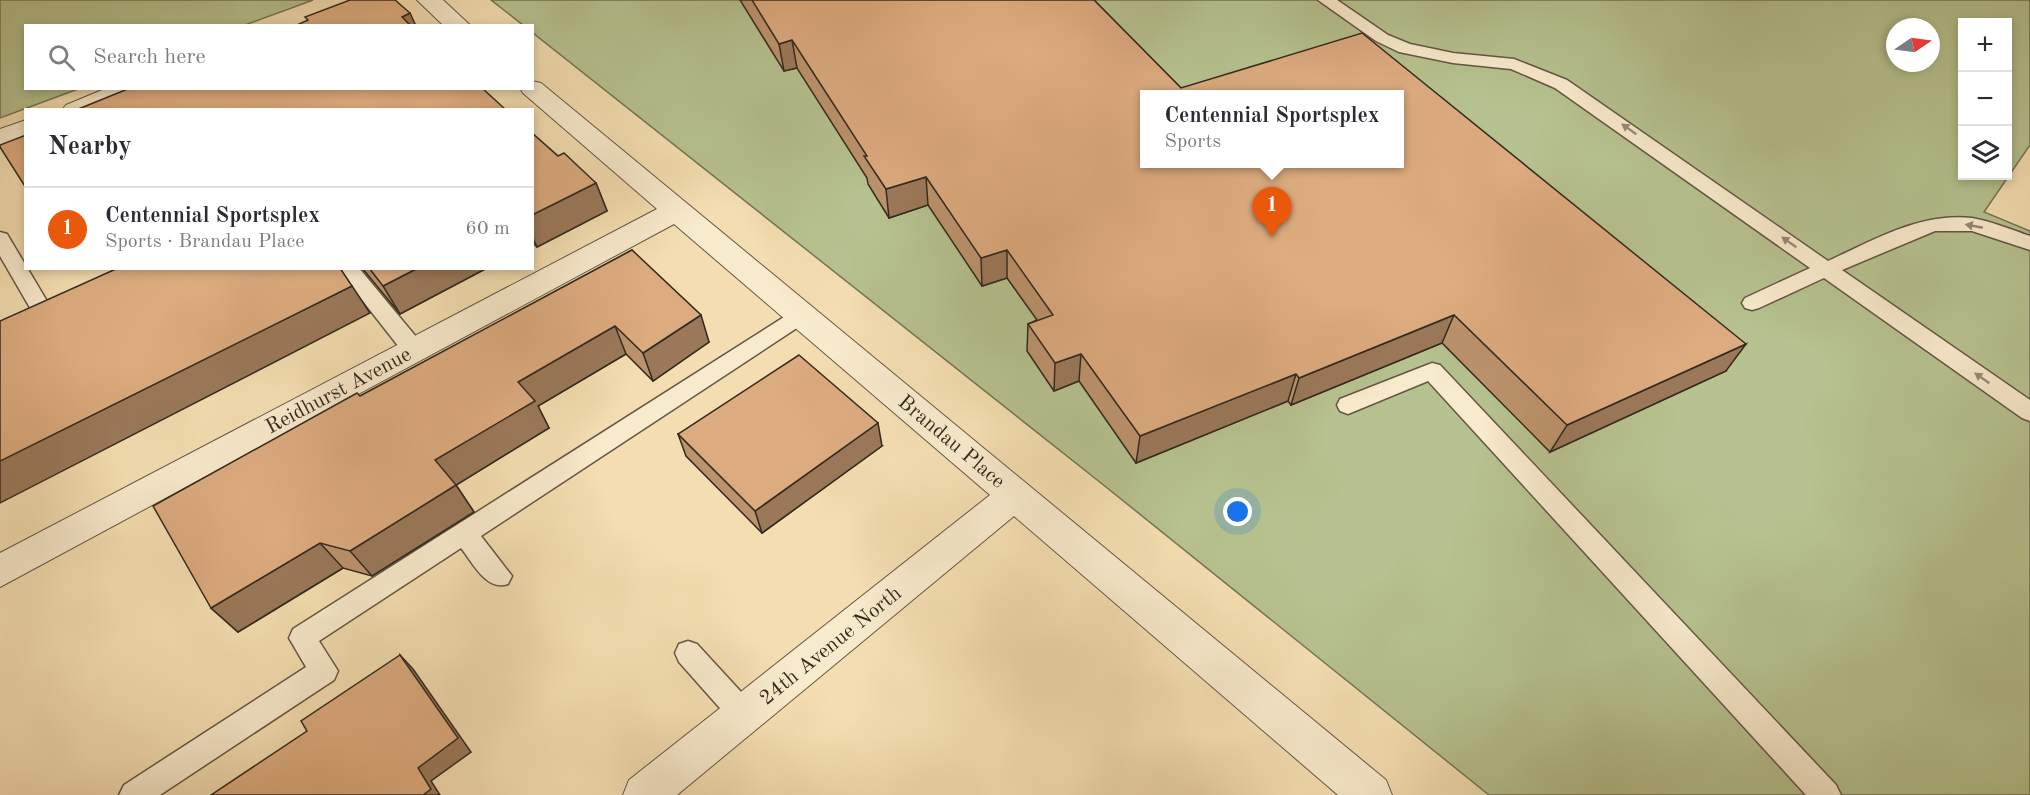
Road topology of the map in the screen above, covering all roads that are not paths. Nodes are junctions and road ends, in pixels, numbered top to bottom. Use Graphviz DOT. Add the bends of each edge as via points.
graph roads {
  1 [pos="429,0"];
  2 [pos="1326,0"];
  3 [pos="457,24"];
  4 [pos="534,89"];
  5 [pos="125,90"];
  6 [pos="80,108"];
  7 [pos="24,129"];
  8 [pos="0,139"];
  9 [pos="677,210"];
  10 [pos="0,239"];
  11 [pos="2030,243"];
  12 [pos="1828,269"];
  13 [pos="349,270"];
  14 [pos="1752,303"];
  15 [pos="802,315"];
  16 [pos="73,317"];
  17 [pos="414,350"];
  18 [pos="1348,405"];
  19 [pos="2030,412"];
  20 [pos="1015,495"];
  21 [pos="465,535"];
  22 [pos="0,571"];
  23 [pos="500,576"];
  24 [pos="688,652"];
  25 [pos="744,715"];
  26 [pos="134,795"];
  27 [pos="644,795"];
  28 [pos="1371,795"];
  29 [pos="1826,795"];
  1 -- 3 [label="street"];
  12 -- 2 [label="lane, one-way" via="1561,84 1514,64 1453,58 1392,43"];
  4 -- 9 [label="street, Brandau Place"];
  5 -- 6 [label="street"];
  7 -- 8 [label="street"];
  9 -- 15 [label="street, Brandau Place"];
  9 -- 17 [label="street, Reidhurst Avenue"];
  10 -- 16 [label="lane" via="52,327"];
  11 -- 12 [label="lane, one-way" via="1991,229 1943,223 1900,236"];
  12 -- 14 [label="lane"];
  19 -- 12 [label="lane, one-way"];
  13 -- 17 [label="lane"];
  15 -- 20 [label="street, Brandau Place"];
  15 -- 21 [label="lane"];
  17 -- 22 [label="street, Reidhurst Avenue"];
  18 -- 29 [label="lane" via="1432,371"];
  20 -- 25 [label="street, 24th Avenue North"];
  20 -- 28 [label="street, Brandau Place"];
  21 -- 23 [label="lane"];
  21 -- 26 [label="lane" via="302,638 324,671"];
  24 -- 25 [label="lane"];
  25 -- 27 [label="street, 24th Avenue North"];
}
